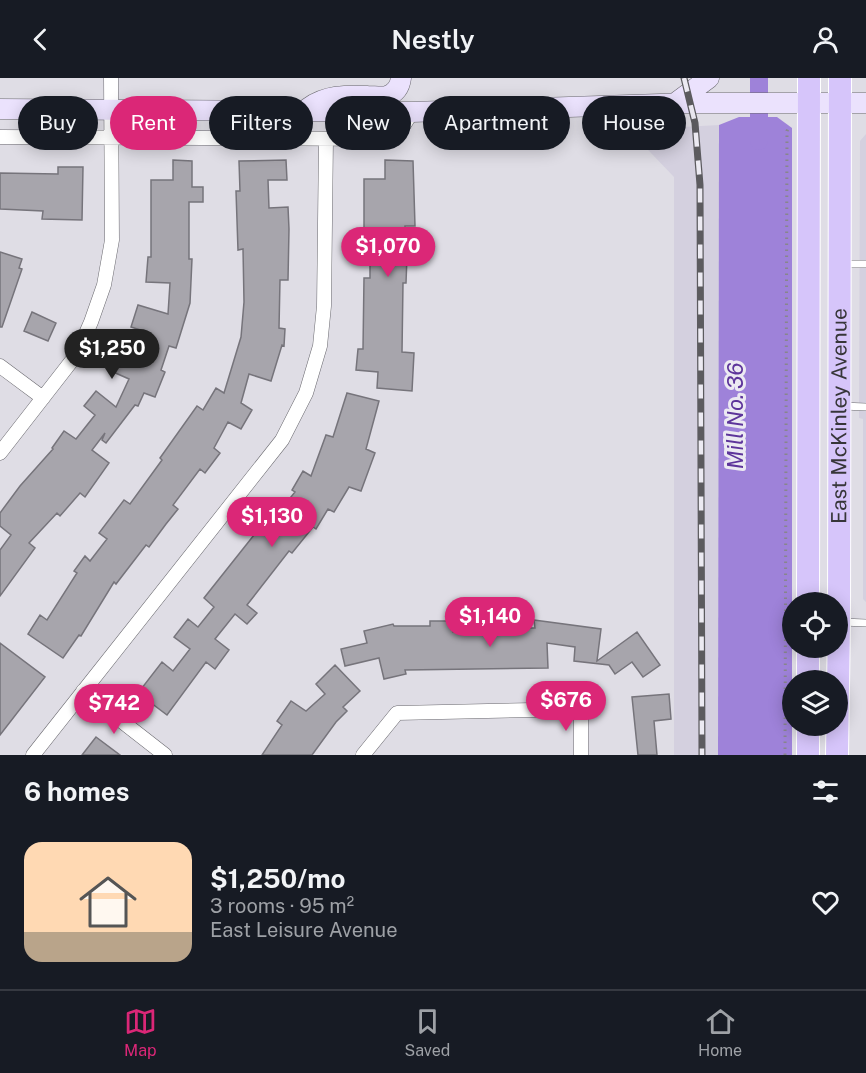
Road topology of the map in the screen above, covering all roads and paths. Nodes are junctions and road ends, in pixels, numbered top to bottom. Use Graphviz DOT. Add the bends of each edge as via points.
graph roads {
  1 [pos="111,78"];
  2 [pos="401,78"];
  3 [pos="709,78"];
  4 [pos="809,78"];
  5 [pos="840,78"];
  6 [pos="112,96"];
  7 [pos="685,96"];
  8 [pos="809,103"];
  9 [pos="840,103"];
  10 [pos="866,103"];
  11 [pos="313,104"];
  12 [pos="686,104"];
  13 [pos="582,107"];
  14 [pos="0,109"];
  15 [pos="110,109"];
  16 [pos="313,111"];
  17 [pos="412,112"];
  18 [pos="791,123"];
  19 [pos="0,137"];
  20 [pos="110,138"];
  21 [pos="197,138"];
  22 [pos="325,139"];
  23 [pos="112,150"];
  24 [pos="326,150"];
  25 [pos="839,264"];
  26 [pos="866,264"];
  27 [pos="808,332"];
  28 [pos="0,366"];
  29 [pos="43,398"];
  30 [pos="839,406"];
  31 [pos="866,407"];
  32 [pos="0,453"];
  33 [pos="808,592"];
  34 [pos="825,592"];
  35 [pos="838,592"];
  36 [pos="848,622"];
  37 [pos="866,623"];
  38 [pos="838,658"];
  39 [pos="83,691"];
  40 [pos="808,736"];
  41 [pos="33,755"];
  42 [pos="165,755"];
  43 [pos="363,755"];
  44 [pos="581,755"];
  45 [pos="785,755"];
  46 [pos="808,755"];
  47 [pos="837,755"];
  1 -- 6 [label="street"];
  2 -- 11 [label="main road" via="396,92 387,96 332,97"];
  3 -- 7 [label="main road"];
  4 -- 8 [label="main road, East McKinley Avenue"];
  5 -- 9 [label="main road, East McKinley Avenue"];
  8 -- 9 [label="main road"];
  8 -- 12 [label="main road"];
  8 -- 27 [label="main road, East McKinley Avenue"];
  9 -- 10 [label="main road"];
  9 -- 25 [label="main road, East McKinley Avenue"];
  13 -- 17 [label="main road"];
  14 -- 15 [label="main road"];
  16 -- 17 [label="main road"];
  18 -- 45 [label="path" via="787,131"];
  19 -- 20 [label="street"];
  21 -- 22 [label="street"];
  23 -- 29 [label="street" via="112,240 104,285 77,354"];
  24 -- 39 [label="street" via="324,306 320,346 306,393 282,440"];
  25 -- 26 [label="lane"];
  25 -- 30 [label="main road, East McKinley Avenue"];
  27 -- 33 [label="main road, East McKinley Avenue"];
  27 -- 34 [label="main road" via="824,414"];
  28 -- 29 [label="street"];
  29 -- 32 [label="street"];
  30 -- 31 [label="lane"];
  30 -- 35 [label="main road, East McKinley Avenue"];
  36 -- 37 [label="lane"];
  38 -- 47 [label="main road, East McKinley Avenue"];
  39 -- 41 [label="street"];
  39 -- 42 [label="street"];
  40 -- 46 [label="main road"];
  43 -- 44 [label="street" via="398,713 582,709"];
}
